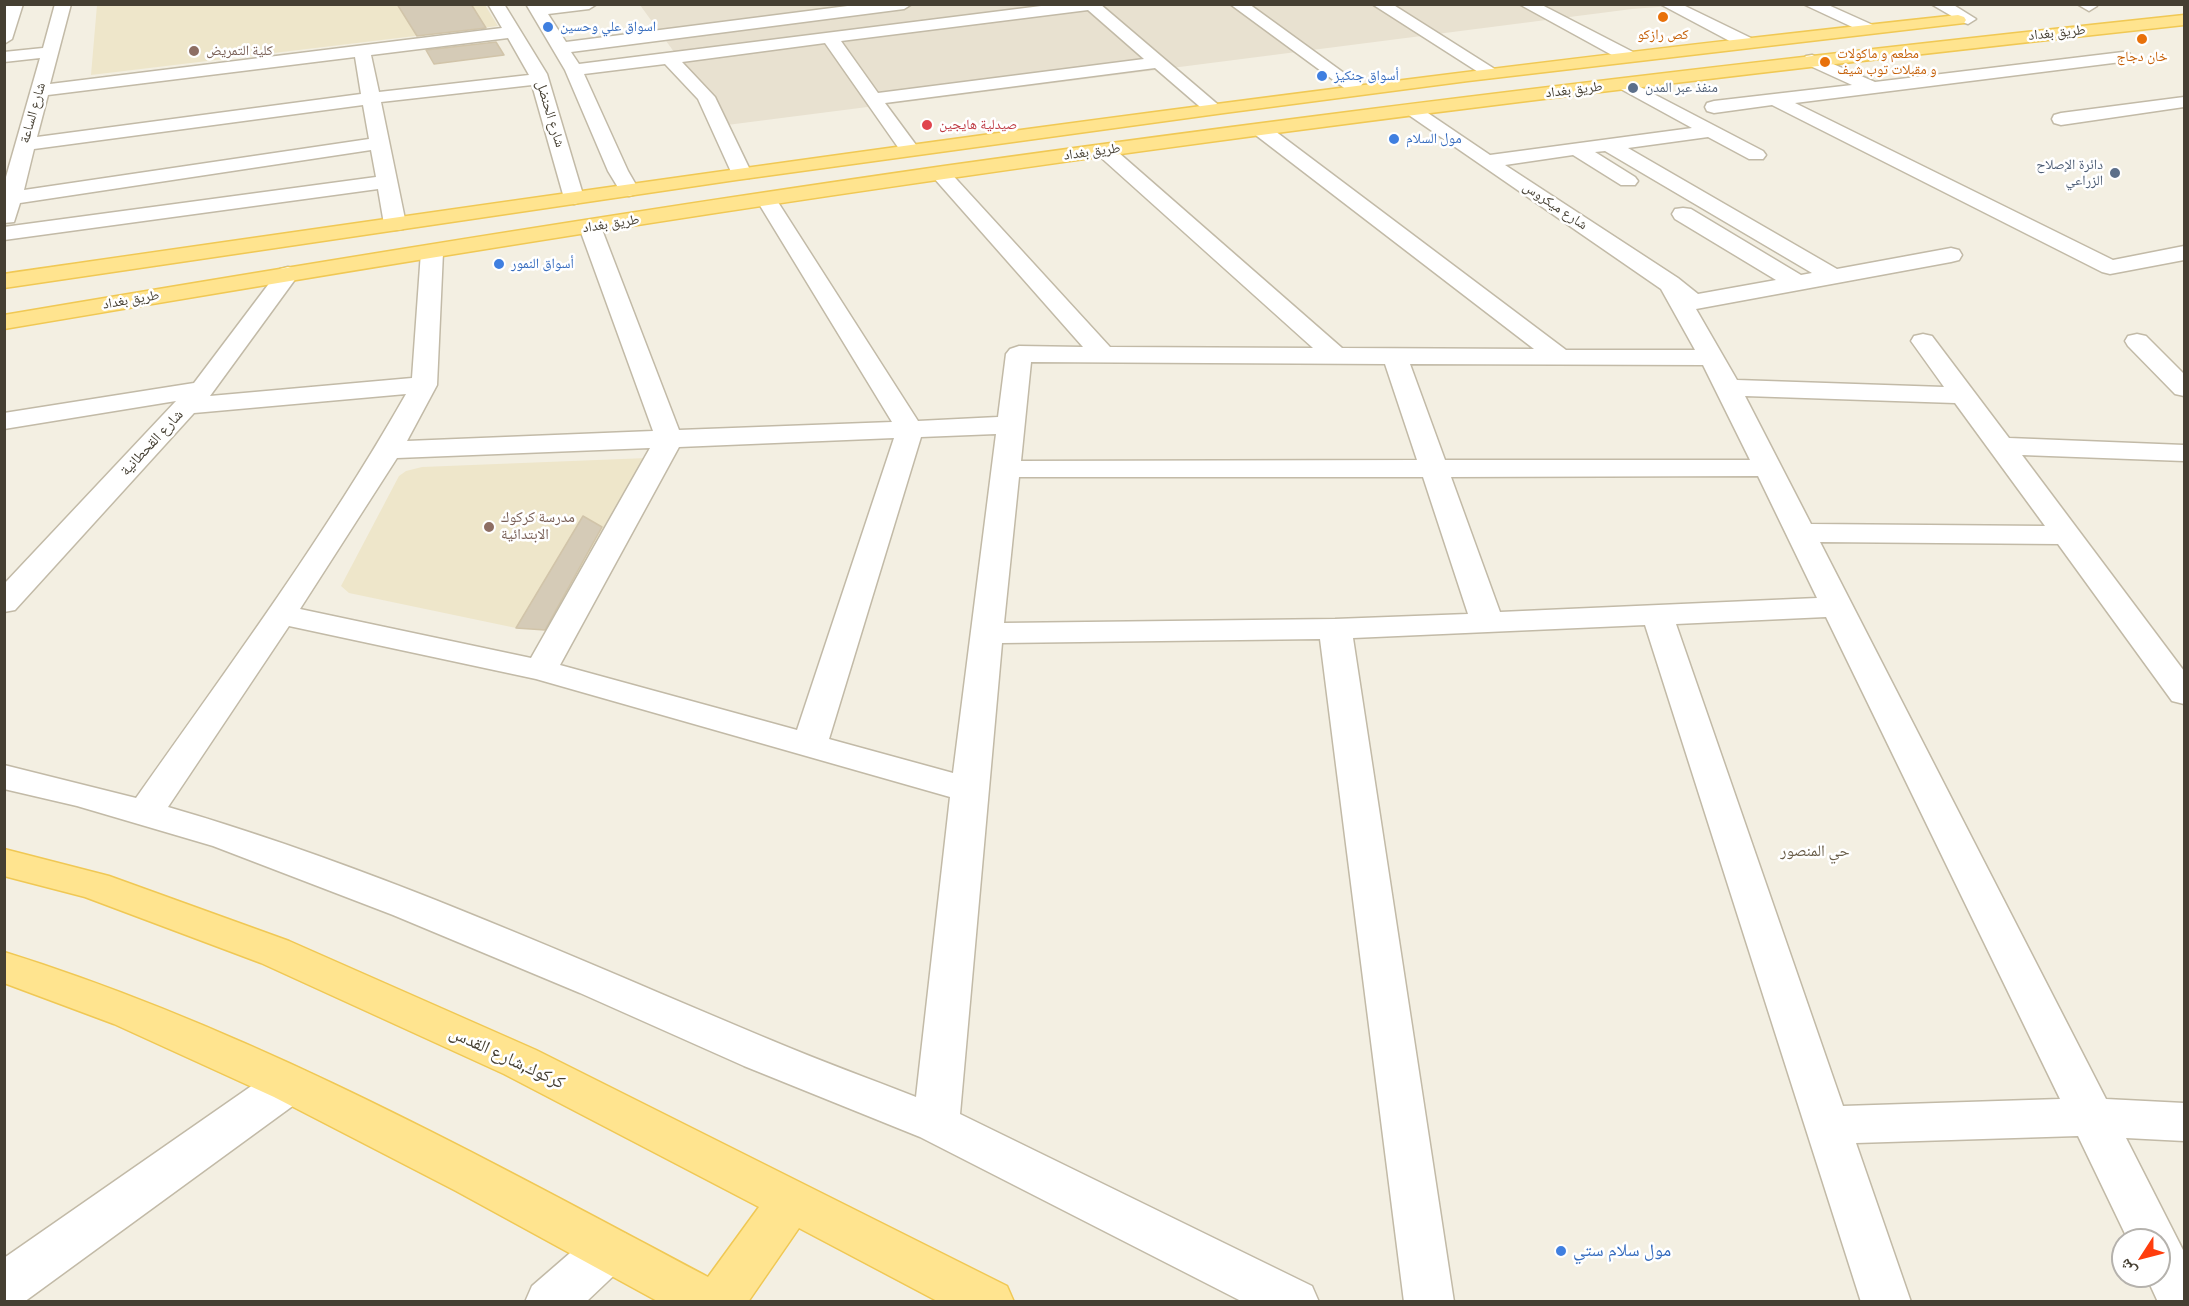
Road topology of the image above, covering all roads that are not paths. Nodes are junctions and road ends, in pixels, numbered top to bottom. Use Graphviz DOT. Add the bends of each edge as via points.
graph roads {
  1 [pos="15,4"];
  2 [pos="63,4"];
  3 [pos="496,4"];
  4 [pos="589,4"];
  5 [pos="904,4"];
  6 [pos="1238,4"];
  7 [pos="1380,4"];
  8 [pos="1527,4"];
  9 [pos="1668,4"];
  10 [pos="1811,4"];
  11 [pos="1939,4"];
  12 [pos="2109,4"];
  13 [pos="1090,5"];
  14 [pos="2080,7"];
  15 [pos="536,8"];
  16 [pos="1990,16"];
  17 [pos="1968,19"];
  18 [pos="2184,20"];
  19 [pos="6,29"];
  20 [pos="1869,29"];
  21 [pos="513,32"];
  22 [pos="830,38"];
  23 [pos="1745,42"];
  24 [pos="561,48"];
  25 [pos="1694,48"];
  26 [pos="363,51"];
  27 [pos="50,52"];
  28 [pos="1627,56"];
  29 [pos="4,57"];
  30 [pos="2123,57"];
  31 [pos="669,58"];
  32 [pos="1812,60"];
  33 [pos="1159,62"];
  34 [pos="574,70"];
  35 [pos="1725,71"];
  36 [pos="1492,73"];
  37 [pos="540,79"];
  38 [pos="1416,82"];
  39 [pos="1625,84"];
  40 [pos="1872,87"];
  41 [pos="1358,89"];
  42 [pos="39,91"];
  43 [pos="371,98"];
  44 [pos="872,99"];
  45 [pos="1774,99"];
  46 [pos="2184,102"];
  47 [pos="1454,105"];
  48 [pos="1714,107"];
  49 [pos="1213,108"];
  50 [pos="1412,111"];
  51 [pos="2061,119"];
  52 [pos="1260,129"];
  53 [pos="1710,131"];
  54 [pos="381,143"];
  55 [pos="24,145"];
  56 [pos="1609,145"];
  57 [pos="909,149"];
  58 [pos="1576,149"];
  59 [pos="1104,150"];
  60 [pos="1756,155"];
  61 [pos="1488,160"];
  62 [pos="618,171"];
  63 [pos="940,173"];
  64 [pos="742,174"];
  65 [pos="569,176"];
  66 [pos="388,182"];
  67 [pos="629,190"];
  68 [pos="1646,192"];
  69 [pos="10,198"];
  70 [pos="574,198"];
  71 [pos="766,199"];
  72 [pos="1666,204"];
  73 [pos="4,221"];
  74 [pos="395,224"];
  75 [pos="590,227"];
  76 [pos="4,234"];
  77 [pos="432,252"];
  78 [pos="2184,253"];
  79 [pos="1951,255"];
  80 [pos="288,274"];
  81 [pos="1833,276"];
  82 [pos="4,281"];
  83 [pos="1797,283"];
  84 [pos="1683,296"];
  85 [pos="4,322"];
  86 [pos="1923,341"];
  87 [pos="2137,341"];
  88 [pos="1104,355"];
  89 [pos="1336,356"];
  90 [pos="1395,356"];
  91 [pos="1560,357"];
  92 [pos="1720,373"];
  93 [pos="424,385"];
  94 [pos="2184,388"];
  95 [pos="1963,395"];
  96 [pos="194,398"];
  97 [pos="4,421"];
  98 [pos="1010,425"];
  99 [pos="910,429"];
  100 [pos="669,439"];
  101 [pos="2000,446"];
  102 [pos="388,450"];
  103 [pos="2184,453"];
  104 [pos="1434,468"];
  105 [pos="1768,468"];
  106 [pos="1005,469"];
  107 [pos="1800,533"];
  108 [pos="2067,535"];
  109 [pos="4,603"];
  110 [pos="1838,606"];
  111 [pos="1657,614"];
  112 [pos="281,615"];
  113 [pos="1487,622"];
  114 [pos="1335,629"];
  115 [pos="987,633"];
  116 [pos="542,669"];
  117 [pos="2184,694"];
  118 [pos="810,745"];
  119 [pos="4,777"];
  120 [pos="969,790"];
  121 [pos="145,813"];
  122 [pos="4,862"];
  123 [pos="4,967"];
  124 [pos="289,1084"];
  125 [pos="2092,1117"];
  126 [pos="2184,1122"];
  127 [pos="936,1124"];
  128 [pos="1828,1125"];
  129 [pos="791,1201"];
  130 [pos="2147,1228"];
  131 [pos="609,1249"];
  132 [pos="2171,1275"];
  133 [pos="4,1287"];
  134 [pos="550,1302"];
  135 [pos="707,1302"];
  136 [pos="719,1302"];
  137 [pos="989,1302"];
  138 [pos="1294,1302"];
  139 [pos="1429,1302"];
  140 [pos="1886,1302"];
  141 [pos="2184,1302"];
  1 -- 19 [label="street"];
  2 -- 27 [label="street, شارع الساعة"];
  3 -- 21 [label="street, شارع الحنضل"];
  4 -- 15 [label="street"];
  5 -- 24 [label="street"];
  6 -- 41 [label="street"];
  7 -- 36 [label="street"];
  8 -- 28 [label="street"];
  9 -- 23 [label="street"];
  10 -- 20 [label="street"];
  11 -- 17 [label="street"];
  12 -- 14 [label="main road, طريق بغداد"];
  13 -- 22 [label="street"];
  13 -- 33 [label="street"];
  15 -- 24 [label="street"];
  16 -- 17 [label="main road, طريق بغداد"];
  17 -- 20 [label="main road, طريق بغداد"];
  18 -- 32 [label="main road, طريق بغداد"];
  20 -- 23 [label="main road, طريق بغداد"];
  21 -- 26 [label="street"];
  21 -- 37 [label="street, شارع الحنضل"];
  22 -- 31 [label="street"];
  22 -- 44 [label="street"];
  23 -- 25 [label="main road, طريق بغداد"];
  24 -- 34 [label="street"];
  25 -- 28 [label="main road, طريق بغداد"];
  25 -- 35 [label="main road" via="1688,59"];
  26 -- 42 [label="street"];
  26 -- 43 [label="street"];
  27 -- 29 [label="street"];
  27 -- 42 [label="street, شارع الساعة"];
  28 -- 36 [label="main road, طريق بغداد"];
  30 -- 40 [label="street"];
  31 -- 34 [label="street"];
  31 -- 64 [label="street" via="706,97"];
  32 -- 35 [label="main road, طريق بغداد"];
  32 -- 40 [label="street"];
  33 -- 44 [label="street"];
  33 -- 49 [label="street"];
  34 -- 62 [label="street"];
  35 -- 39 [label="main road, طريق بغداد"];
  36 -- 38 [label="main road, طريق بغداد"];
  37 -- 43 [label="street"];
  37 -- 65 [label="street, شارع الحنضل"];
  38 -- 41 [label="main road, طريق بغداد"];
  38 -- 47 [label="main road" via="1447,95"];
  39 -- 47 [label="main road, طريق بغداد"];
  39 -- 53 [label="street"];
  40 -- 45 [label="street"];
  41 -- 49 [label="main road, طريق بغداد"];
  42 -- 55 [label="street, شارع الساعة"];
  43 -- 54 [label="street"];
  43 -- 55 [label="street"];
  44 -- 57 [label="street"];
  45 -- 48 [label="street"];
  45 -- 78 [label="street" via="2110,267"];
  46 -- 51 [label="street"];
  47 -- 50 [label="main road, طريق بغداد"];
  49 -- 57 [label="main road, طريق بغداد"];
  50 -- 52 [label="main road, طريق بغداد"];
  50 -- 61 [label="street, شارع ميكروس"];
  52 -- 59 [label="main road, طريق بغداد"];
  52 -- 91 [label="street"];
  53 -- 56 [label="street"];
  53 -- 60 [label="street"];
  54 -- 66 [label="street"];
  54 -- 69 [label="street"];
  55 -- 69 [label="street, شارع الساعة"];
  56 -- 58 [label="street"];
  56 -- 81 [label="street"];
  57 -- 64 [label="main road, طريق بغداد"];
  58 -- 61 [label="street"];
  58 -- 68 [label="street"];
  59 -- 63 [label="main road, طريق بغداد"];
  59 -- 89 [label="street"];
  61 -- 84 [label="street, شارع ميكروس"];
  62 -- 65 [label="street" via="587,181"];
  62 -- 67 [label="street"];
  63 -- 71 [label="main road, طريق بغداد"];
  63 -- 88 [label="street"];
  64 -- 67 [label="main road, طريق بغداد"];
  65 -- 70 [label="street, شارع الحنضل"];
  66 -- 74 [label="street"];
  66 -- 76 [label="street"];
  67 -- 70 [label="main road, طريق بغداد"];
  69 -- 73 [label="street, شارع الساعة"];
  70 -- 74 [label="main road, طريق بغداد"];
  71 -- 75 [label="main road, طريق بغداد"];
  71 -- 99 [label="street"];
  72 -- 83 [label="street"];
  74 -- 82 [label="main road, طريق بغداد"];
  75 -- 77 [label="main road, طريق بغداد"];
  75 -- 100 [label="street"];
  77 -- 80 [label="main road, طريق بغداد"];
  77 -- 93 [label="street"];
  79 -- 81 [label="street"];
  80 -- 85 [label="main road, طريق بغداد"];
  80 -- 96 [label="street, شارع القحطانية"];
  81 -- 83 [label="street"];
  83 -- 84 [label="street"];
  84 -- 92 [label="street"];
  86 -- 95 [label="street"];
  87 -- 94 [label="street"];
  88 -- 89 [label="street"];
  88 -- 98 [label="street" via="1019,354"];
  89 -- 90 [label="street"];
  90 -- 91 [label="street"];
  90 -- 104 [label="street"];
  91 -- 92 [label="street"];
  92 -- 95 [label="street"];
  92 -- 105 [label="street"];
  93 -- 96 [label="street"];
  93 -- 102 [label="street"];
  95 -- 101 [label="street"];
  96 -- 97 [label="street"];
  96 -- 109 [label="street, شارع القحطانية"];
  98 -- 99 [label="street"];
  98 -- 106 [label="street"];
  99 -- 100 [label="street"];
  99 -- 118 [label="street"];
  100 -- 102 [label="street"];
  100 -- 116 [label="street"];
  101 -- 103 [label="street"];
  101 -- 108 [label="street"];
  102 -- 112 [label="street"];
  104 -- 105 [label="street"];
  104 -- 106 [label="street"];
  104 -- 113 [label="street"];
  105 -- 107 [label="street"];
  106 -- 115 [label="street"];
  107 -- 108 [label="street"];
  107 -- 110 [label="street"];
  108 -- 117 [label="street"];
  110 -- 111 [label="street"];
  110 -- 125 [label="street"];
  111 -- 113 [label="street"];
  111 -- 128 [label="street"];
  112 -- 116 [label="street"];
  112 -- 121 [label="street"];
  113 -- 114 [label="street"];
  114 -- 115 [label="street"];
  114 -- 139 [label="street"];
  115 -- 120 [label="street"];
  116 -- 118 [label="street"];
  118 -- 120 [label="street"];
  119 -- 121 [label="street"];
  120 -- 127 [label="street"];
  121 -- 127 [label="street" via="226,837 363,888"];
  122 -- 129 [label="main road, كركوك,شارع القدس" via="95,886 275,952 520,1062"];
  123 -- 124 [label="main road" via="173,1031"];
  124 -- 131 [label="main road" via="467,1172"];
  124 -- 133 [label="street"];
  125 -- 126 [label="street"];
  125 -- 128 [label="street"];
  125 -- 130 [label="street"];
  127 -- 138 [label="street"];
  128 -- 140 [label="street"];
  129 -- 136 [label="main road"];
  129 -- 137 [label="main road, كركوك,شارع القدس"];
  131 -- 134 [label="street"];
  131 -- 135 [label="main road"];
  132 -- 141 [label="street"];
}
